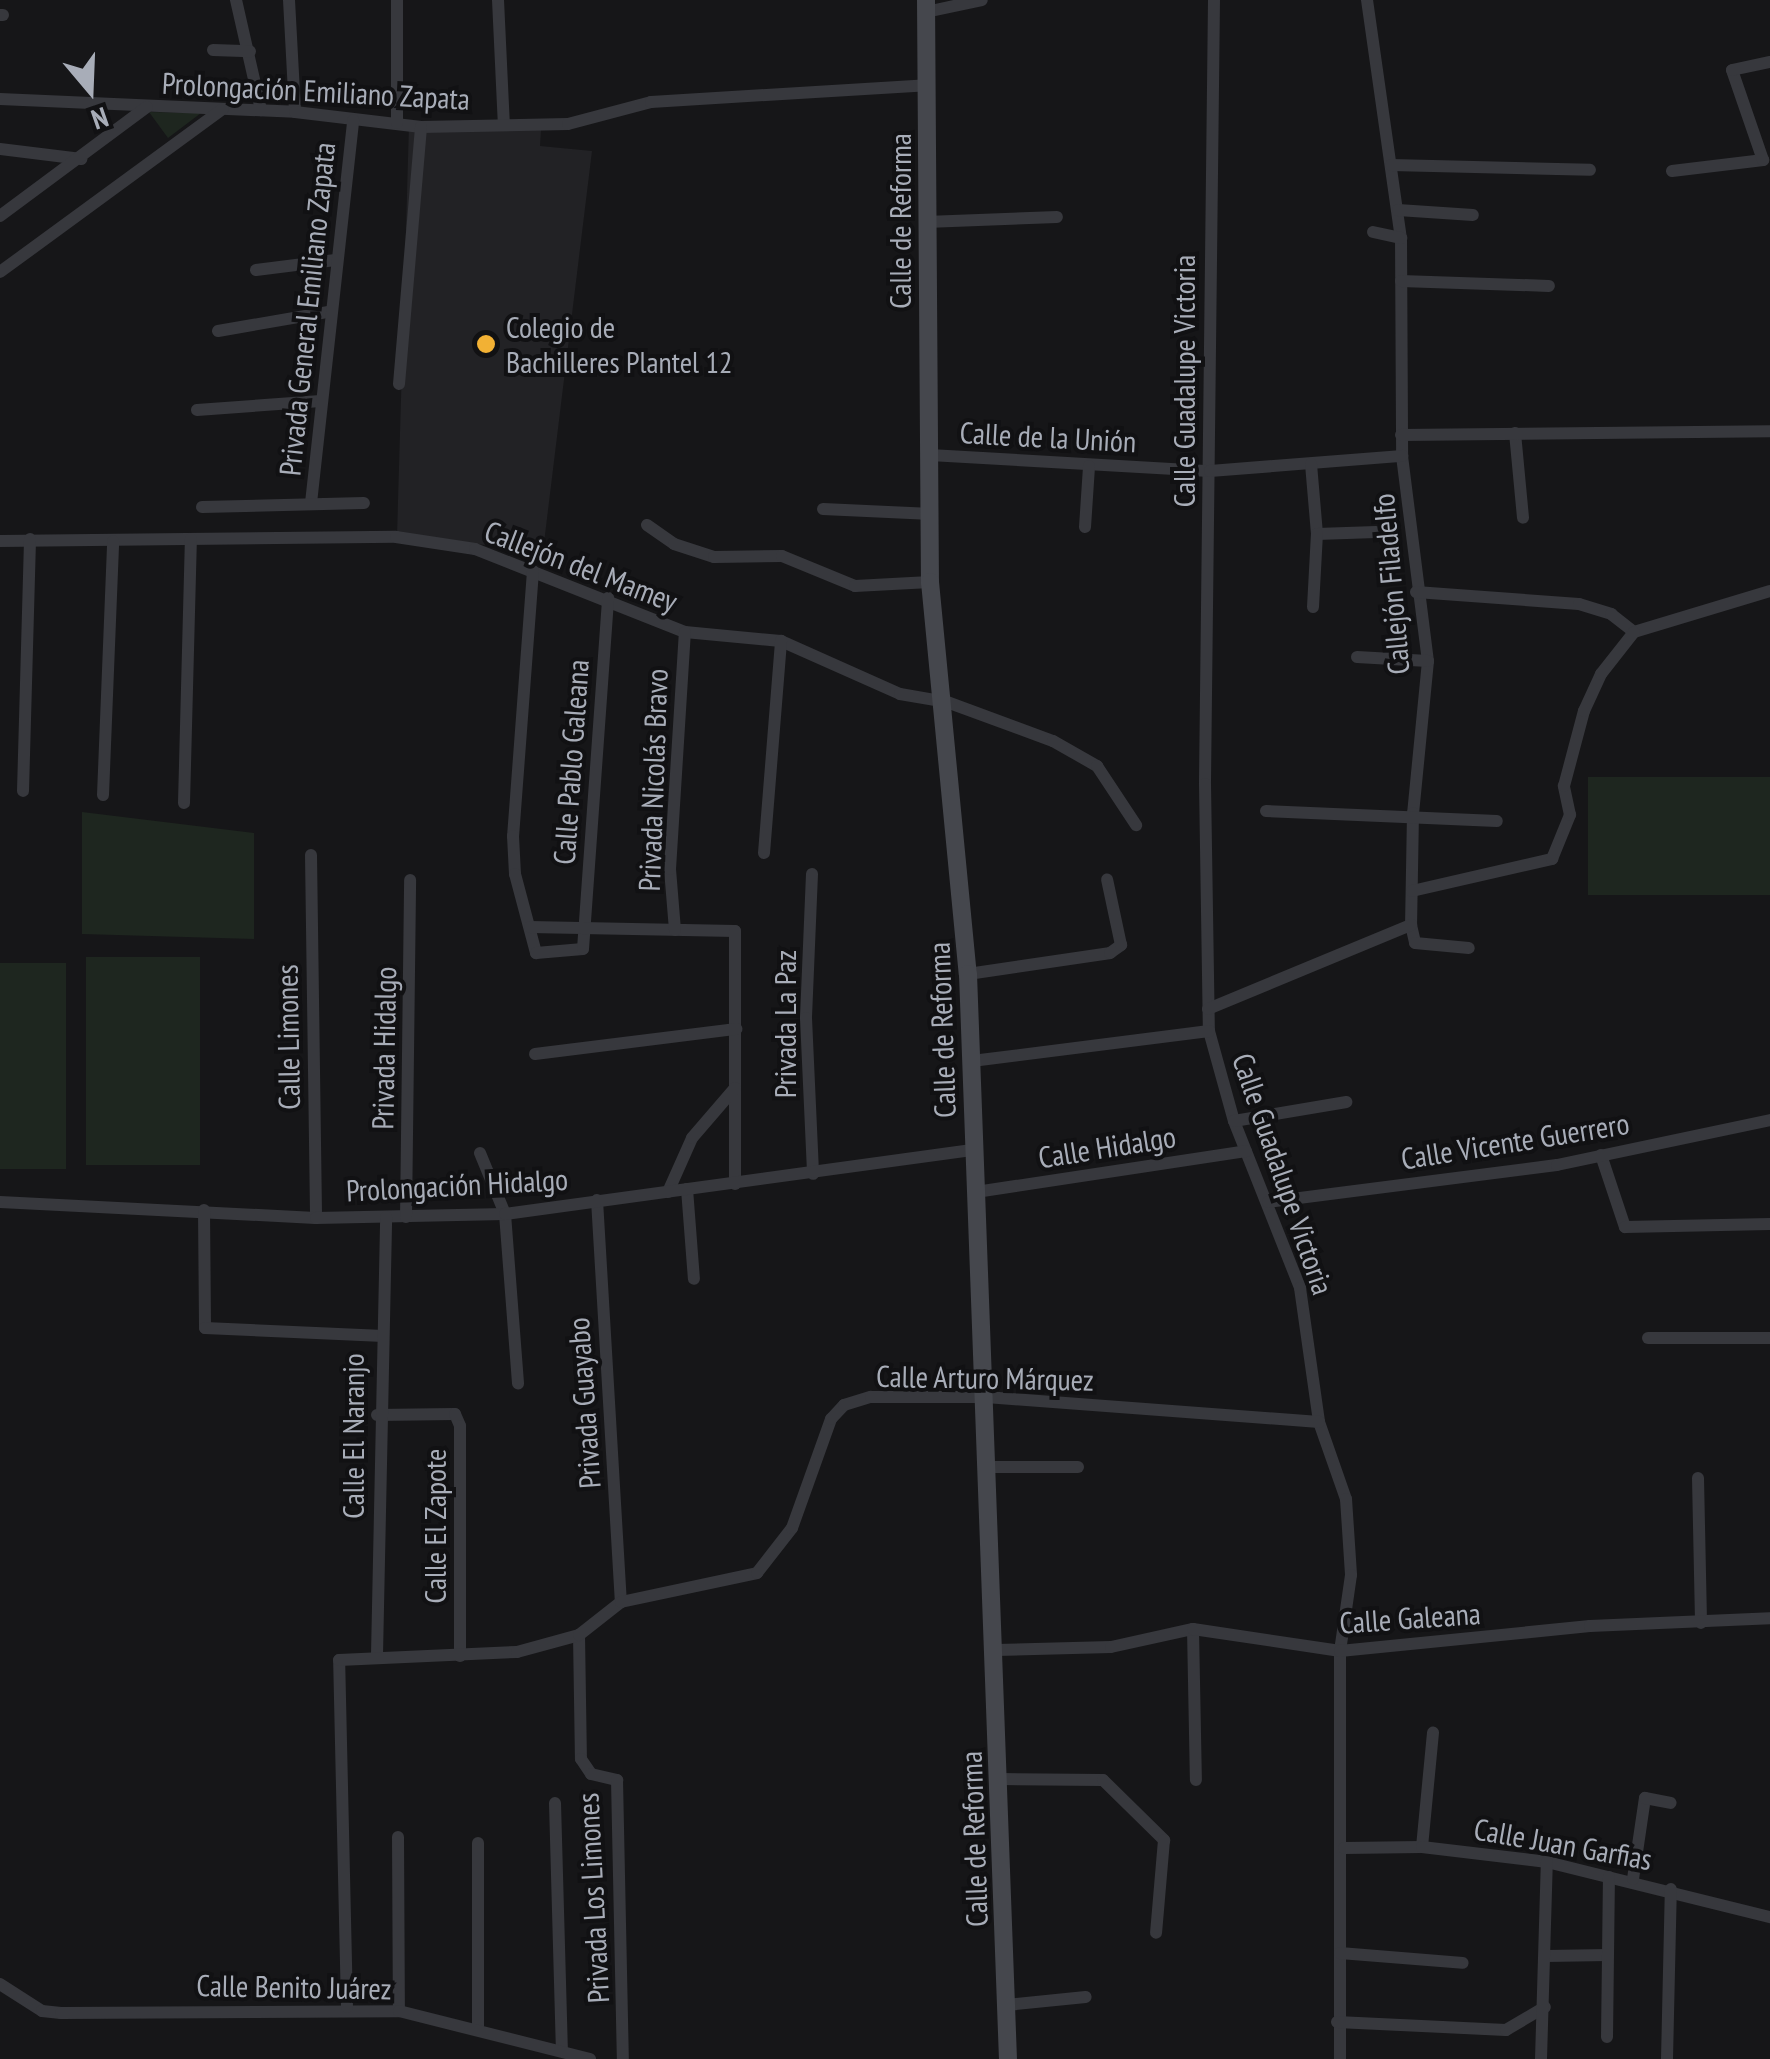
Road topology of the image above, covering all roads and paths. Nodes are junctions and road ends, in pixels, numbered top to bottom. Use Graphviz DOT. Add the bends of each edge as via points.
graph roads {
  1 [pos="236,0"];
  2 [pos="289,0"];
  3 [pos="397,0"];
  4 [pos="498,0"];
  5 [pos="982,0"];
  6 [pos="1214,0"];
  7 [pos="1367,0"];
  8 [pos="926,6"];
  9 [pos="213,50"];
  10 [pos="250,50"];
  11 [pos="1770,62"];
  12 [pos="926,85"];
  13 [pos="0,100"];
  14 [pos="146,106"];
  15 [pos="223,109"];
  16 [pos="262,110"];
  17 [pos="295,112"];
  18 [pos="353,120"];
  19 [pos="396,124"];
  20 [pos="504,125"];
  21 [pos="421,128"];
  22 [pos="0,149"];
  23 [pos="81,159"];
  24 [pos="1391,165"];
  25 [pos="1590,170"];
  26 [pos="1672,170"];
  27 [pos="1398,210"];
  28 [pos="1473,215"];
  29 [pos="0,216"];
  30 [pos="1057,217"];
  31 [pos="926,222"];
  32 [pos="1373,232"];
  33 [pos="1401,238"];
  34 [pos="335,260"];
  35 [pos="256,270"];
  36 [pos="0,272"];
  37 [pos="1401,280"];
  38 [pos="1549,286"];
  39 [pos="328,312"];
  40 [pos="218,331"];
  41 [pos="400,384"];
  42 [pos="321,400"];
  43 [pos="197,410"];
  44 [pos="1770,431"];
  45 [pos="1515,432"];
  46 [pos="1401,435"];
  47 [pos="930,455"];
  48 [pos="1402,456"];
  49 [pos="1311,464"];
  50 [pos="1089,466"];
  51 [pos="1210,470"];
  52 [pos="311,503"];
  53 [pos="364,503"];
  54 [pos="202,507"];
  55 [pos="823,509"];
  56 [pos="932,514"];
  57 [pos="1522,518"];
  58 [pos="648,525"];
  59 [pos="1085,527"];
  60 [pos="1376,532"];
  61 [pos="1317,534"];
  62 [pos="30,539"];
  63 [pos="191,539"];
  64 [pos="0,540"];
  65 [pos="113,541"];
  66 [pos="533,571"];
  67 [pos="930,582"];
  68 [pos="1770,591"];
  69 [pos="1416,592"];
  70 [pos="608,598"];
  71 [pos="1313,607"];
  72 [pos="685,632"];
  73 [pos="1634,632"];
  74 [pos="781,641"];
  75 [pos="1358,657"];
  76 [pos="1428,661"];
  77 [pos="947,702"];
  78 [pos="23,791"];
  79 [pos="102,796"];
  80 [pos="184,803"];
  81 [pos="1266,811"];
  82 [pos="1413,813"];
  83 [pos="1496,822"];
  84 [pos="1136,825"];
  85 [pos="764,853"];
  86 [pos="311,855"];
  87 [pos="812,874"];
  88 [pos="1107,879"];
  89 [pos="410,880"];
  90 [pos="1412,891"];
  91 [pos="1411,925"];
  92 [pos="530,927"];
  93 [pos="587,930"];
  94 [pos="675,930"];
  95 [pos="1469,948"];
  96 [pos="968,974"];
  97 [pos="1208,1009"];
  98 [pos="736,1029"];
  99 [pos="1209,1032"];
  100 [pos="534,1054"];
  101 [pos="972,1062"];
  102 [pos="735,1088"];
  103 [pos="1346,1102"];
  104 [pos="1770,1120"];
  105 [pos="1234,1121"];
  106 [pos="974,1150"];
  107 [pos="1246,1151"];
  108 [pos="480,1152"];
  109 [pos="1601,1156"];
  110 [pos="813,1174"];
  111 [pos="735,1184"];
  112 [pos="687,1190"];
  113 [pos="668,1192"];
  114 [pos="976,1192"];
  115 [pos="597,1200"];
  116 [pos="0,1202"];
  117 [pos="1268,1202"];
  118 [pos="204,1210"];
  119 [pos="505,1214"];
  120 [pos="386,1217"];
  121 [pos="316,1218"];
  122 [pos="406,1218"];
  123 [pos="1770,1224"];
  124 [pos="694,1278"];
  125 [pos="378,1336"];
  126 [pos="1648,1338"];
  127 [pos="1770,1338"];
  128 [pos="518,1384"];
  129 [pos="986,1397"];
  130 [pos="377,1415"];
  131 [pos="1319,1422"];
  132 [pos="989,1466"];
  133 [pos="1078,1467"];
  134 [pos="1698,1478"];
  135 [pos="622,1602"];
  136 [pos="1770,1618"];
  137 [pos="1701,1623"];
  138 [pos="1192,1629"];
  139 [pos="579,1635"];
  140 [pos="996,1650"];
  141 [pos="1340,1651"];
  142 [pos="376,1655"];
  143 [pos="460,1656"];
  144 [pos="1433,1733"];
  145 [pos="1001,1779"];
  146 [pos="1196,1780"];
  147 [pos="555,1803"];
  148 [pos="1671,1804"];
  149 [pos="398,1837"];
  150 [pos="478,1843"];
  151 [pos="1422,1847"];
  152 [pos="1344,1848"];
  153 [pos="1546,1862"];
  154 [pos="1609,1877"];
  155 [pos="1633,1879"];
  156 [pos="1672,1890"];
  157 [pos="1770,1917"];
  158 [pos="1156,1932"];
  159 [pos="1340,1953"];
  160 [pos="1546,1956"];
  161 [pos="1608,1956"];
  162 [pos="1464,1963"];
  163 [pos="0,1984"];
  164 [pos="1086,1998"];
  165 [pos="1006,2005"];
  166 [pos="347,2007"];
  167 [pos="1546,2007"];
  168 [pos="399,2011"];
  169 [pos="1338,2022"];
  170 [pos="478,2026"];
  171 [pos="1606,2037"];
  172 [pos="562,2051"];
  173 [pos="590,2059"];
  174 [pos="624,2059"];
  175 [pos="1008,2059"];
  176 [pos="1340,2059"];
  177 [pos="1541,2059"];
  178 [pos="1667,2059"];
  1 -- 10 [label="street"];
  2 -- 17 [label="street"];
  3 -- 19 [label="street"];
  4 -- 20 [label="street"];
  5 -- 8 [label="street"];
  6 -- 51 [label="street, Calle Guadalupe Victoria"];
  7 -- 24 [label="street, Callejón Filadelfo" via="1381,131"];
  8 -- 12 [label="main road, Calle de Reforma"];
  9 -- 10 [label="street"];
  10 -- 16 [label="street"];
  11 -- 26 [label="street" via="1732,70 1763,160"];
  12 -- 20 [label="street, Prolongación Emiliano Zapata" via="651,102 568,124"];
  12 -- 31 [label="main road, Calle de Reforma"];
  13 -- 14 [label="street, Prolongación Emiliano Zapata"];
  14 -- 15 [label="street, Prolongación Emiliano Zapata"];
  14 -- 23 [label="street"];
  15 -- 16 [label="street, Prolongación Emiliano Zapata"];
  15 -- 36 [label="street"];
  16 -- 17 [label="street, Prolongación Emiliano Zapata"];
  17 -- 18 [label="street, Prolongación Emiliano Zapata"];
  18 -- 19 [label="street, Prolongación Emiliano Zapata"];
  18 -- 34 [label="street, Privada General Emiliano Zapata"];
  19 -- 21 [label="street, Prolongación Emiliano Zapata"];
  20 -- 21 [label="street, Prolongación Emiliano Zapata"];
  21 -- 41 [label="street"];
  22 -- 23 [label="street"];
  23 -- 29 [label="street"];
  24 -- 25 [label="street"];
  24 -- 27 [label="street, Callejón Filadelfo"];
  27 -- 28 [label="street"];
  27 -- 33 [label="street, Callejón Filadelfo"];
  30 -- 31 [label="street"];
  31 -- 47 [label="main road, Calle de Reforma"];
  32 -- 33 [label="street"];
  33 -- 37 [label="street, Callejón Filadelfo"];
  34 -- 35 [label="street"];
  34 -- 39 [label="street, Privada General Emiliano Zapata"];
  37 -- 38 [label="street"];
  37 -- 46 [label="street, Callejón Filadelfo"];
  39 -- 40 [label="street"];
  39 -- 42 [label="street, Privada General Emiliano Zapata"];
  42 -- 43 [label="street"];
  42 -- 52 [label="street, Privada General Emiliano Zapata"];
  44 -- 45 [label="street"];
  45 -- 46 [label="street"];
  45 -- 57 [label="street"];
  46 -- 48 [label="street, Callejón Filadelfo"];
  47 -- 50 [label="street, Calle de la Unión"];
  47 -- 56 [label="main road, Calle de Reforma"];
  48 -- 49 [label="street, Calle de la Unión"];
  48 -- 69 [label="street, Callejón Filadelfo" via="1416,532"];
  49 -- 51 [label="street, Calle de la Unión"];
  49 -- 61 [label="street"];
  50 -- 51 [label="street, Calle de la Unión"];
  50 -- 59 [label="street"];
  51 -- 97 [label="street, Calle Guadalupe Victoria"];
  52 -- 53 [label="street"];
  52 -- 54 [label="street"];
  55 -- 56 [label="street"];
  56 -- 67 [label="main road, Calle de Reforma"];
  58 -- 67 [label="street" via="674,544 714,557 782,556 856,586"];
  60 -- 61 [label="street"];
  61 -- 71 [label="street"];
  62 -- 64 [label="street, Callejón del Mamey"];
  62 -- 65 [label="street, Callejón del Mamey"];
  62 -- 78 [label="street"];
  63 -- 65 [label="street, Callejón del Mamey"];
  63 -- 66 [label="street, Callejón del Mamey" via="396,537 476,550"];
  63 -- 80 [label="street"];
  65 -- 79 [label="street"];
  66 -- 70 [label="street, Callejón del Mamey"];
  66 -- 92 [label="street" via="514,836 515,874"];
  67 -- 77 [label="main road, Calle de Reforma"];
  68 -- 73 [label="street"];
  69 -- 73 [label="street" via="1579,604 1611,614"];
  69 -- 76 [label="street, Callejón Filadelfo"];
  70 -- 72 [label="street, Callejón del Mamey"];
  70 -- 93 [label="street, Calle Pablo Galeana" via="592,765"];
  72 -- 74 [label="street, Callejón del Mamey"];
  72 -- 94 [label="street, Privada Nicolás Bravo" via="670,869"];
  73 -- 90 [label="street" via="1601,674 1584,711 1564,786 1570,815 1552,859"];
  74 -- 77 [label="street, Callejón del Mamey" via="900,694"];
  74 -- 85 [label="street"];
  75 -- 76 [label="street"];
  76 -- 82 [label="street, Callejón Filadelfo"];
  77 -- 84 [label="street, Callejón del Mamey" via="1053,741 1097,766"];
  77 -- 96 [label="main road, Calle de Reforma"];
  81 -- 82 [label="street"];
  82 -- 83 [label="street"];
  82 -- 90 [label="street, Callejón Filadelfo"];
  86 -- 121 [label="street, Calle Limones"];
  87 -- 110 [label="street, Privada La Paz" via="806,1018"];
  88 -- 96 [label="street" via="1120,945 1110,953"];
  89 -- 122 [label="street, Privada Hidalgo"];
  90 -- 91 [label="street, Callejón Filadelfo"];
  91 -- 95 [label="street, Callejón Filadelfo" via="1414,943"];
  91 -- 97 [label="street"];
  92 -- 93 [label="street"];
  92 -- 93 [label="street, Calle Pablo Galeana" via="536,952 583,949"];
  93 -- 94 [label="street"];
  94 -- 98 [label="street" via="734,931"];
  96 -- 101 [label="main road, Calle de Reforma"];
  97 -- 99 [label="street, Calle Guadalupe Victoria"];
  98 -- 100 [label="street"];
  98 -- 102 [label="street"];
  99 -- 101 [label="street"];
  99 -- 105 [label="street, Calle Guadalupe Victoria"];
  101 -- 106 [label="main road, Calle de Reforma"];
  102 -- 111 [label="street"];
  102 -- 113 [label="street" via="692,1138"];
  103 -- 105 [label="street"];
  104 -- 109 [label="street, Calle Vicente Guerrero"];
  105 -- 107 [label="street, Calle Guadalupe Victoria"];
  106 -- 110 [label="street, Prolongación Hidalgo"];
  106 -- 114 [label="main road, Calle de Reforma"];
  107 -- 114 [label="street, Calle Hidalgo"];
  107 -- 117 [label="street, Calle Guadalupe Victoria"];
  108 -- 119 [label="street"];
  109 -- 117 [label="street, Calle Vicente Guerrero"];
  109 -- 123 [label="street" via="1625,1227"];
  110 -- 111 [label="street, Prolongación Hidalgo"];
  111 -- 112 [label="street, Prolongación Hidalgo"];
  112 -- 113 [label="street, Prolongación Hidalgo"];
  112 -- 124 [label="street"];
  113 -- 115 [label="street, Prolongación Hidalgo"];
  114 -- 129 [label="main road, Calle de Reforma"];
  115 -- 119 [label="street, Prolongación Hidalgo"];
  115 -- 135 [label="street, Privada Guayabo"];
  116 -- 118 [label="street, Prolongación Hidalgo"];
  117 -- 131 [label="street, Calle Guadalupe Victoria" via="1300,1288"];
  118 -- 121 [label="street, Prolongación Hidalgo"];
  118 -- 125 [label="street" via="204,1328"];
  119 -- 122 [label="street, Prolongación Hidalgo"];
  119 -- 128 [label="street"];
  120 -- 121 [label="street, Prolongación Hidalgo"];
  120 -- 122 [label="street, Prolongación Hidalgo"];
  120 -- 125 [label="street, Calle El Naranjo"];
  125 -- 130 [label="street, Calle El Naranjo"];
  126 -- 127 [label="street"];
  129 -- 131 [label="street, Calle Arturo Márquez"];
  129 -- 132 [label="main road, Calle de Reforma"];
  129 -- 135 [label="street, Calle Arturo Márquez" via="870,1397 844,1404 831,1419 792,1528 756,1573"];
  130 -- 142 [label="street, Calle El Naranjo"];
  130 -- 143 [label="street, Calle El Zapote" via="455,1414 460,1426"];
  131 -- 141 [label="street, Calle Guadalupe Victoria" via="1346,1499 1351,1574"];
  132 -- 133 [label="street"];
  132 -- 140 [label="main road, Calle de Reforma"];
  134 -- 137 [label="street"];
  135 -- 139 [label="street, Calle Arturo Márquez"];
  136 -- 137 [label="street, Calle Galeana"];
  137 -- 141 [label="street, Calle Galeana" via="1590,1626"];
  138 -- 140 [label="street, Calle Galeana" via="1111,1647"];
  138 -- 141 [label="street, Calle Galeana"];
  138 -- 146 [label="street"];
  139 -- 143 [label="street, Calle Arturo Márquez" via="516,1652"];
  139 -- 174 [label="street, Privada Los Limones" via="581,1760 591,1774 617,1780"];
  140 -- 145 [label="main road, Calle de Reforma"];
  141 -- 152 [label="street, Calle Guadalupe Victoria"];
  142 -- 143 [label="street, Calle Arturo Márquez"];
  142 -- 166 [label="street, Calle Arturo Márquez" via="339,1660"];
  144 -- 151 [label="street"];
  145 -- 158 [label="street" via="1104,1780 1164,1840"];
  145 -- 165 [label="main road, Calle de Reforma"];
  147 -- 172 [label="street"];
  148 -- 155 [label="street" via="1645,1798"];
  149 -- 168 [label="street"];
  150 -- 170 [label="street"];
  151 -- 152 [label="street, Calle Juan Garfias"];
  151 -- 153 [label="street, Calle Juan Garfias"];
  152 -- 159 [label="street, Calle Guadalupe Victoria"];
  153 -- 154 [label="street, Calle Juan Garfias"];
  153 -- 160 [label="street"];
  154 -- 155 [label="street, Calle Juan Garfias"];
  154 -- 161 [label="street"];
  155 -- 156 [label="street, Calle Juan Garfias"];
  156 -- 157 [label="street, Calle Juan Garfias"];
  156 -- 178 [label="street"];
  159 -- 162 [label="street"];
  159 -- 169 [label="street, Calle Guadalupe Victoria"];
  160 -- 161 [label="street"];
  160 -- 167 [label="street"];
  161 -- 171 [label="street"];
  163 -- 166 [label="street, Calle Benito Juárez" via="42,2011 62,2013"];
  164 -- 165 [label="street"];
  165 -- 175 [label="main road, Calle de Reforma"];
  166 -- 168 [label="street, Calle Benito Juárez"];
  167 -- 169 [label="street" via="1506,2030"];
  167 -- 177 [label="street"];
  168 -- 170 [label="street, Calle Benito Juárez"];
  169 -- 176 [label="street, Calle Guadalupe Victoria"];
  170 -- 172 [label="street, Calle Benito Juárez"];
  172 -- 173 [label="street, Calle Benito Juárez"];
}
